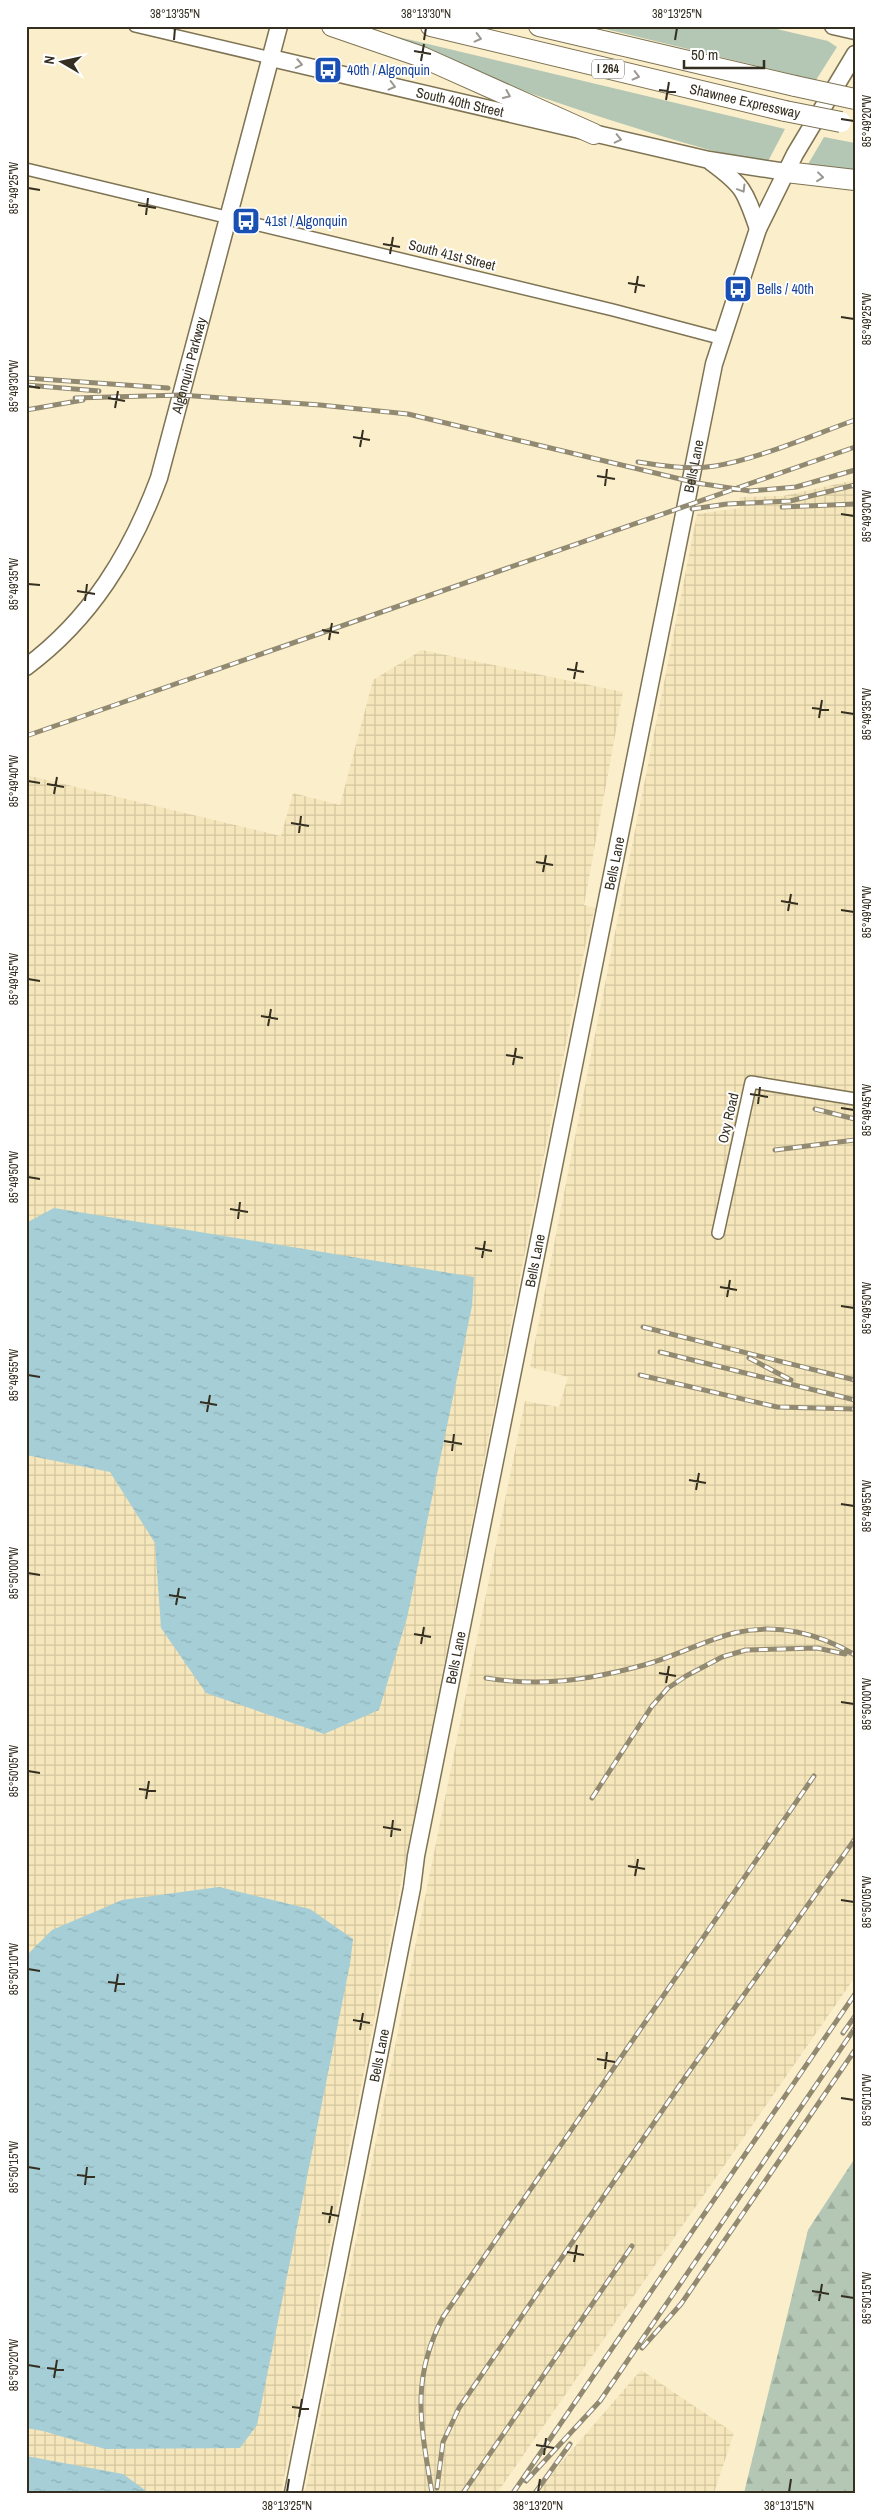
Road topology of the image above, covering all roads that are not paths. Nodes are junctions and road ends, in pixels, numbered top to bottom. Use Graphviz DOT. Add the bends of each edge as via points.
graph roads {
  1 [pos="135,26"];
  2 [pos="279,26"];
  3 [pos="332,26"];
  4 [pos="431,26"];
  5 [pos="539,26"];
  6 [pos="833,26"];
  7 [pos="855,31"];
  8 [pos="855,54"];
  9 [pos="271,58"];
  10 [pos="855,99"];
  11 [pos="848,124"];
  12 [pos="594,134"];
  13 [pos="709,160"];
  14 [pos="26,169"];
  15 [pos="786,172"];
  16 [pos="855,180"];
  17 [pos="230,217"];
  18 [pos="758,229"];
  19 [pos="724,339"];
  20 [pos="26,667"];
  21 [pos="855,1099"];
  22 [pos="718,1233"];
  23 [pos="293,2493"];
  1 -- 9 [label="street, South 40th Street"];
  2 -- 9 [label="street, Algonquin Parkway"];
  3 -- 12 [label="highway, one-way" via="422,57"];
  4 -- 11 [label="highway, Shawnee Expressway / I 264, one-way, bridge"];
  5 -- 10 [label="highway, Shawnee Expressway / I 264, bridge"];
  6 -- 7 [label="street"];
  8 -- 15 [label="street, Bells Lane"];
  9 -- 12 [label="street, South 40th Street, one-way"];
  9 -- 17 [label="street, Algonquin Parkway"];
  12 -- 13 [label="street, South 40th Street, one-way"];
  13 -- 15 [label="street, South 40th Street"];
  13 -- 18 [label="street, one-way" via="738,182"];
  14 -- 17 [label="street, South 41st Street"];
  15 -- 16 [label="highway, one-way"];
  15 -- 18 [label="street, Bells Lane"];
  17 -- 19 [label="street, South 41st Street"];
  17 -- 20 [label="street, Algonquin Parkway" via="159,478 146,514 115,573 93,603 45,653"];
  18 -- 19 [label="street, Bells Lane"];
  19 -- 23 [label="street, Bells Lane" via="714,364 689,485 416,1856"];
  21 -- 22 [label="street, Oxy Road" via="751,1082"];
}
